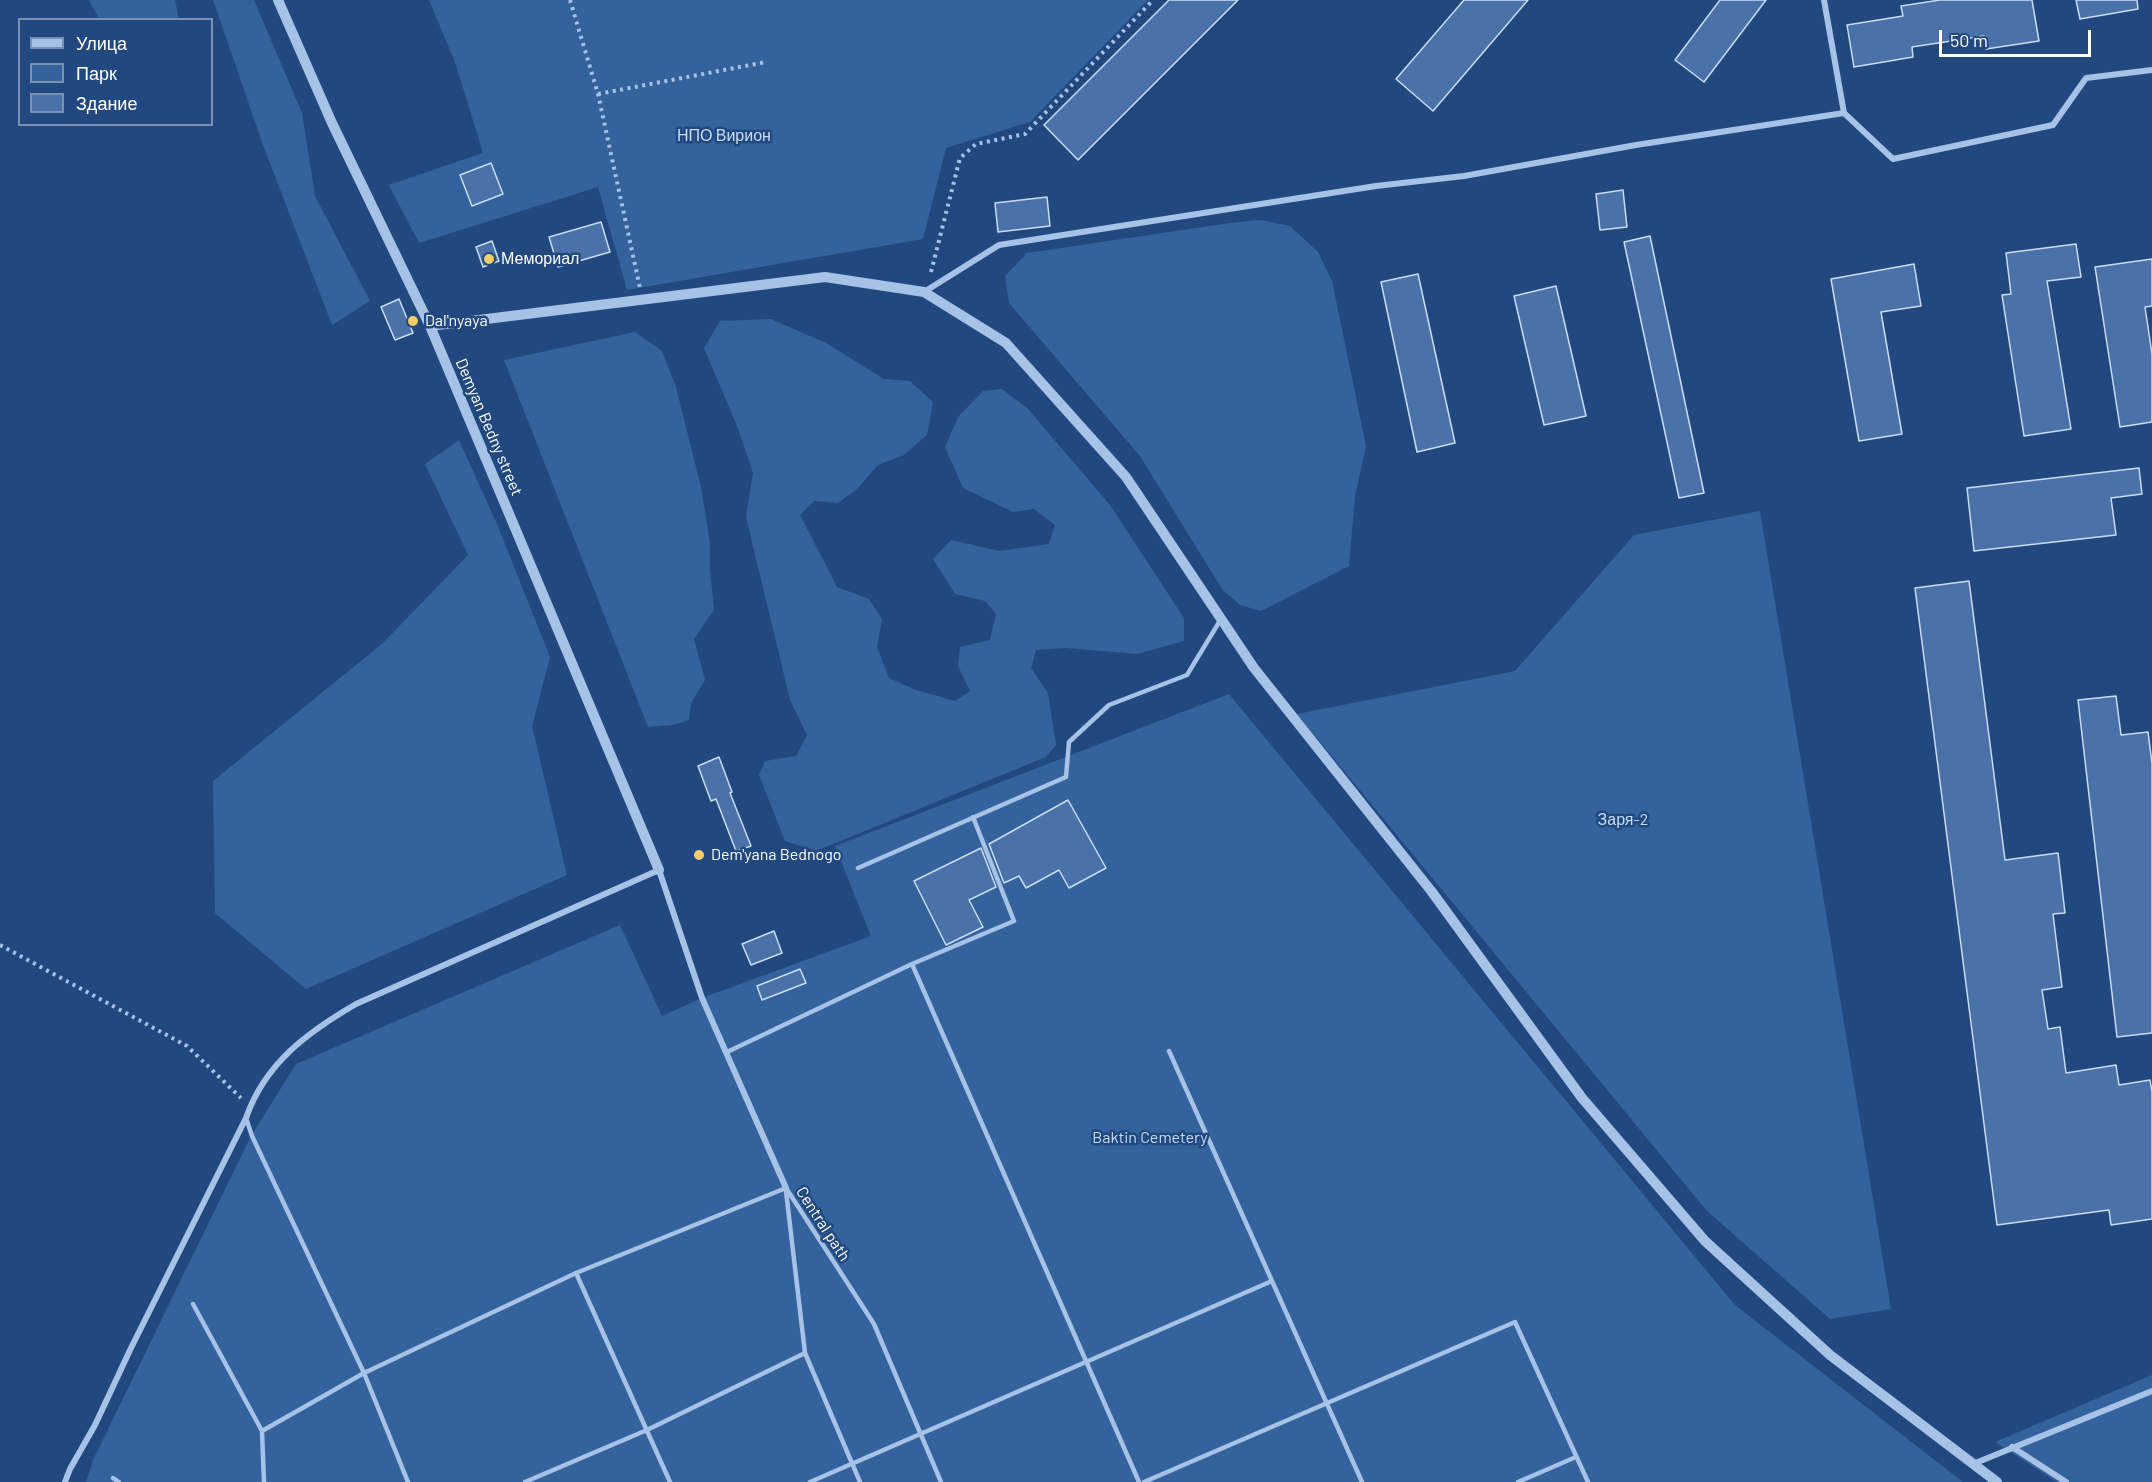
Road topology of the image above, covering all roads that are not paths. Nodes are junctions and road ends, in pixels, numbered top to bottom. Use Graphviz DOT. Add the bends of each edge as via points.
graph roads {
  1 [pos="278,0"];
  2 [pos="1824,0"];
  3 [pos="2152,70"];
  4 [pos="1844,113"];
  5 [pos="924,292"];
  6 [pos="430,326"];
  7 [pos="1221,619"];
  8 [pos="973,817"];
  9 [pos="858,868"];
  10 [pos="659,870"];
  11 [pos="912,964"];
  12 [pos="1169,1051"];
  13 [pos="727,1052"];
  14 [pos="246,1118"];
  15 [pos="786,1188"];
  16 [pos="576,1273"];
  17 [pos="1272,1281"];
  18 [pos="193,1304"];
  19 [pos="805,1353"];
  20 [pos="1086,1362"];
  21 [pos="364,1373"];
  22 [pos="2152,1391"];
  23 [pos="1327,1402"];
  24 [pos="647,1430"];
  25 [pos="262,1431"];
  26 [pos="921,1434"];
  27 [pos="2012,1447"];
  28 [pos="1576,1457"];
  29 [pos="852,1464"];
  30 [pos="1972,1464"];
  31 [pos="113,1478"];
  32 [pos="65,1482"];
  33 [pos="119,1482"];
  34 [pos="264,1482"];
  35 [pos="408,1482"];
  36 [pos="525,1482"];
  37 [pos="670,1482"];
  38 [pos="810,1482"];
  39 [pos="860,1482"];
  40 [pos="941,1482"];
  41 [pos="1138,1482"];
  42 [pos="1144,1482"];
  43 [pos="1362,1482"];
  44 [pos="1518,1482"];
  45 [pos="1588,1482"];
  46 [pos="1997,1482"];
  47 [pos="2066,1482"];
  1 -- 6 [label="street, Demyan Bedny street" via="332,123"];
  2 -- 4 [label="street"];
  3 -- 4 [label="street" via="2086,78 2053,125 1893,159"];
  4 -- 5 [label="street" via="1464,176 1376,186 999,246"];
  5 -- 6 [label="street" via="825,277"];
  5 -- 7 [label="street" via="1014,352 1126,477"];
  6 -- 10 [label="street, Demyan Bedny street"];
  7 -- 8 [label="lane" via="1187,675 1109,705 1070,742 1066,777"];
  7 -- 30 [label="street" via="1254,668 1432,892 1582,1098 1706,1241 1830,1355"];
  8 -- 9 [label="lane"];
  8 -- 11 [label="lane" via="1014,921"];
  10 -- 13 [label="street" via="702,998"];
  10 -- 14 [label="street" via="356,1004 320,1025 282,1056"];
  11 -- 13 [label="lane"];
  11 -- 20 [label="lane"];
  12 -- 17 [label="lane"];
  13 -- 15 [label="street"];
  14 -- 21 [label="lane"];
  14 -- 32 [label="street"];
  15 -- 16 [label="lane"];
  15 -- 19 [label="lane, Central path"];
  15 -- 26 [label="lane, Central path" via="874,1324"];
  16 -- 21 [label="lane"];
  16 -- 24 [label="lane"];
  17 -- 20 [label="lane"];
  17 -- 23 [label="lane"];
  18 -- 25 [label="lane"];
  19 -- 24 [label="lane"];
  19 -- 29 [label="lane, Central path"];
  20 -- 26 [label="lane"];
  20 -- 41 [label="lane"];
  21 -- 25 [label="lane"];
  21 -- 35 [label="lane"];
  22 -- 27 [label="street"];
  23 -- 28 [label="lane" via="1515,1322"];
  23 -- 42 [label="lane"];
  23 -- 43 [label="lane"];
  24 -- 36 [label="lane"];
  24 -- 37 [label="lane"];
  25 -- 34 [label="lane"];
  26 -- 29 [label="lane"];
  26 -- 40 [label="lane, Central path"];
  27 -- 30 [label="street"];
  27 -- 47 [label="street"];
  28 -- 44 [label="lane"];
  28 -- 45 [label="lane"];
  29 -- 38 [label="lane"];
  29 -- 39 [label="lane, Central path"];
  30 -- 46 [label="street"];
  31 -- 33 [label="lane"];
}
